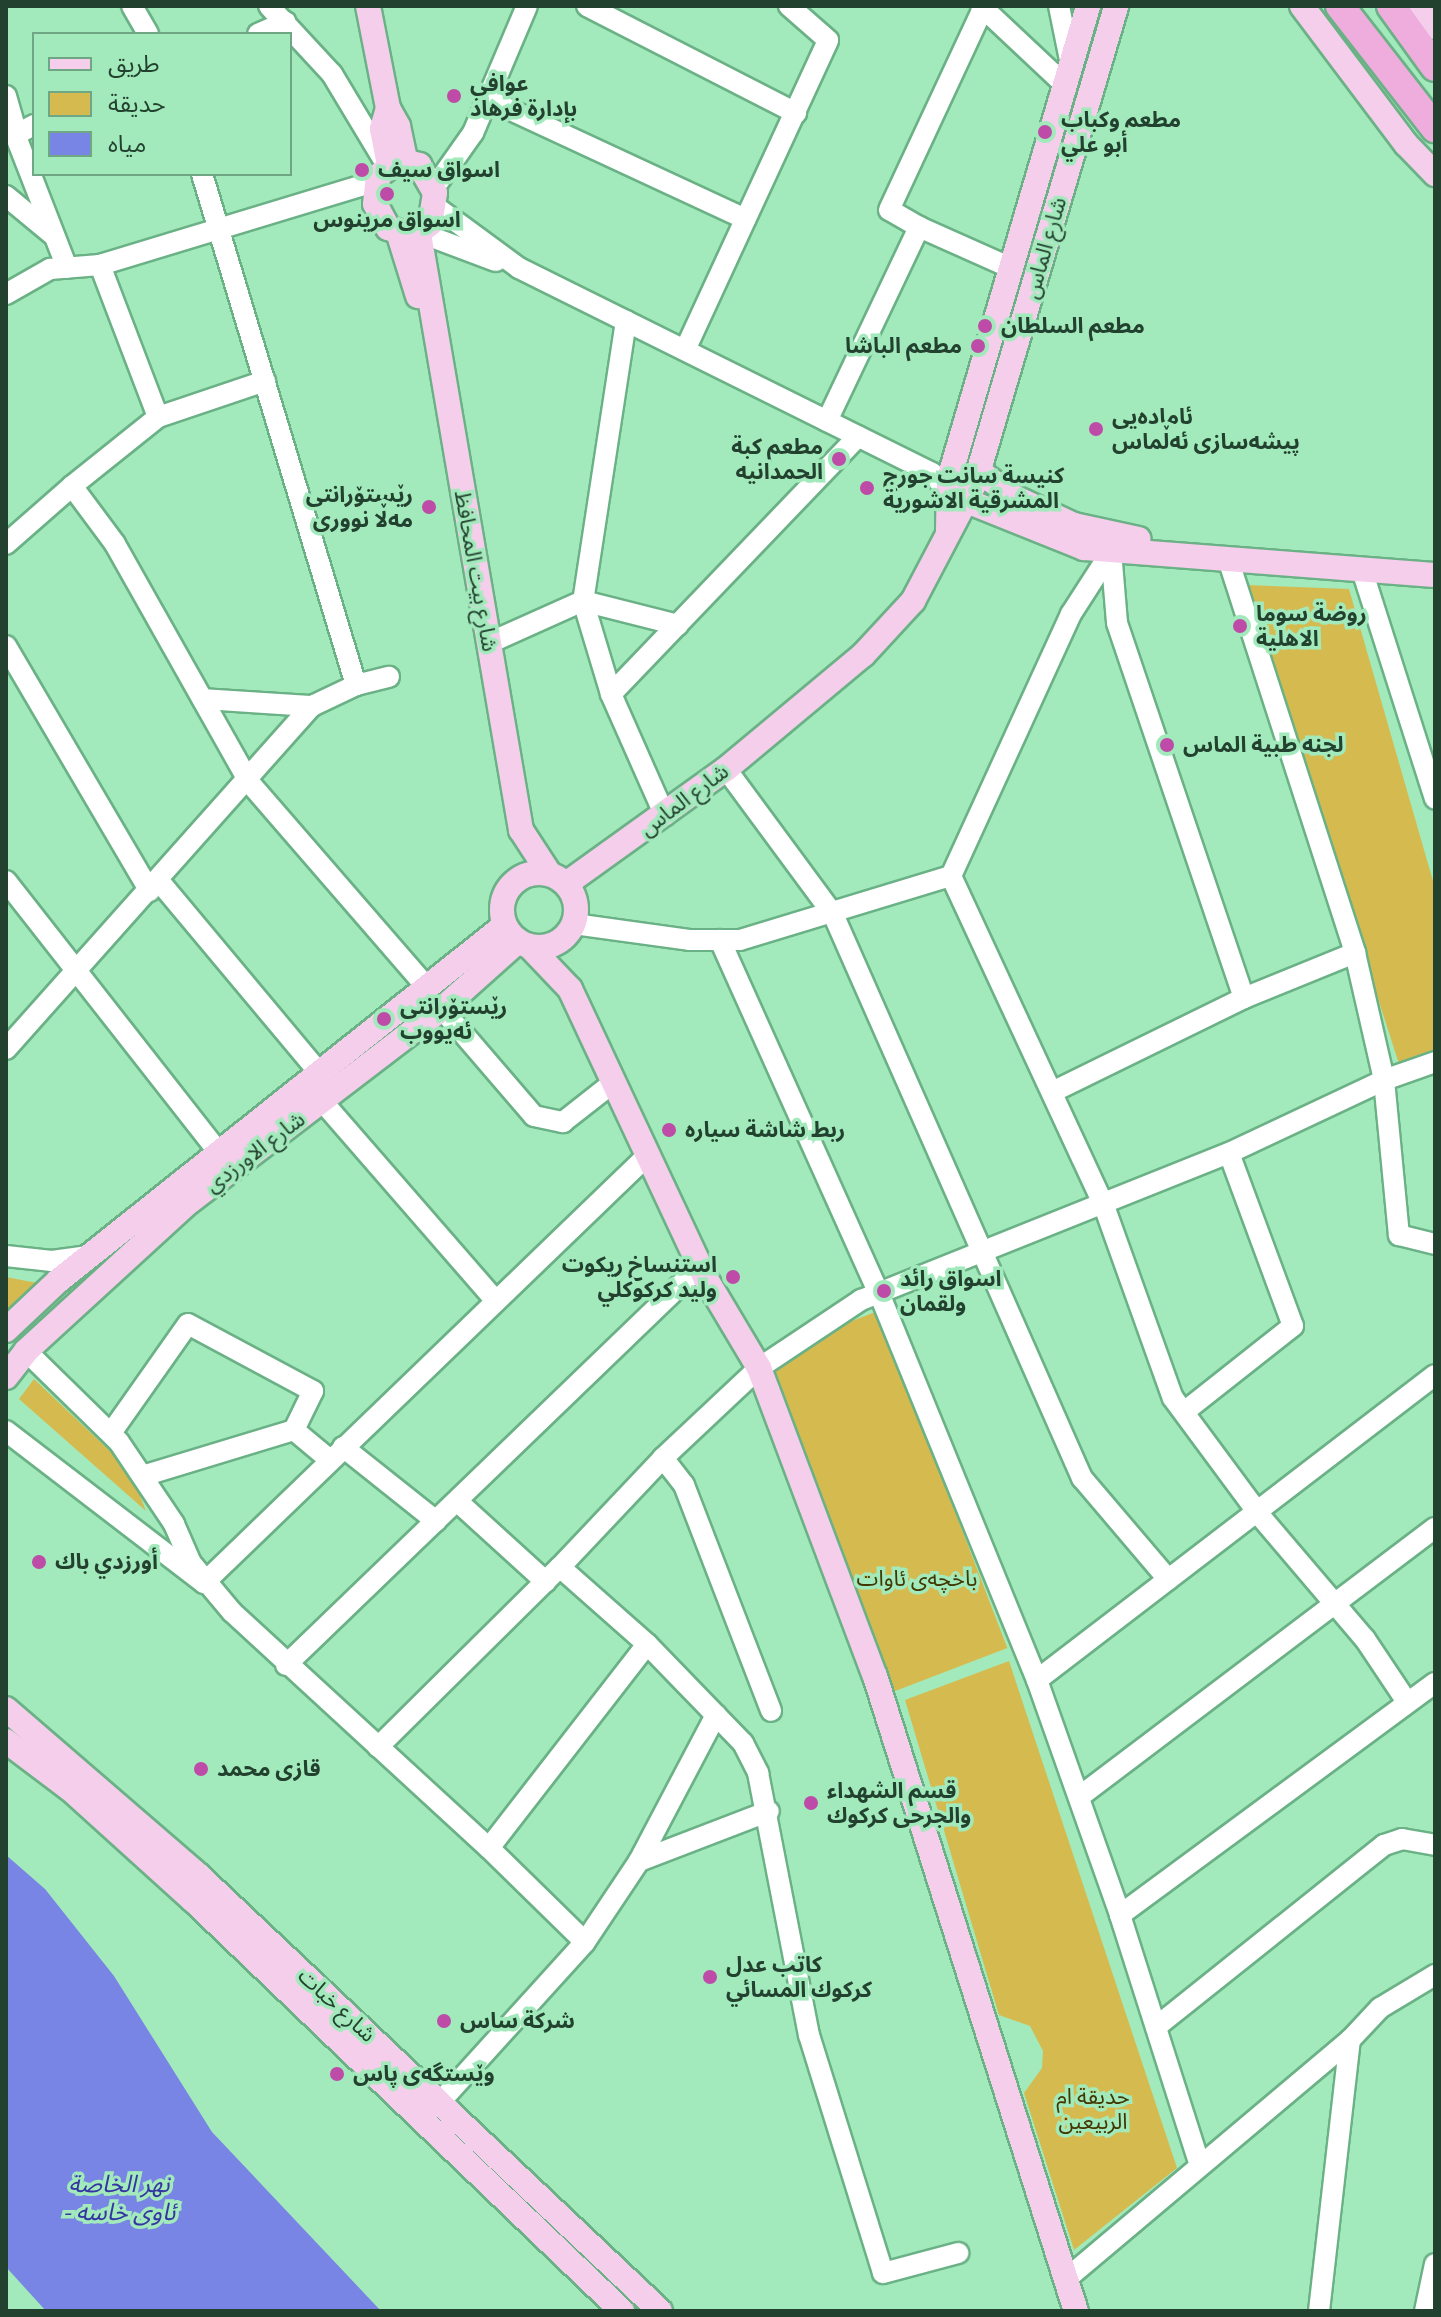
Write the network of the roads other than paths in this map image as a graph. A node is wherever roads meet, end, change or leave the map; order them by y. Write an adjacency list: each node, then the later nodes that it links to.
1 (132, 6): 17 (street)
2 (269, 6): 15 (street)
3 (368, 6): 27 (main road, شارع بيت المحافظ)
4 (527, 6): 22 (street)
5 (587, 6): 23 (street)
6 (789, 6): 23 (street)
7 (1059, 6): 20 (street)
8 (1088, 6): 20 (main road, شارع الماس)
9 (1116, 6): 49 (main road, شارع الماس)
10 (1302, 6): 28 (main road)
11 (1340, 6): 24 (highway)
12 (1391, 6): 19 (highway)
13 (1418, 6): 16 (main road)
14 (982, 7): 20 (street); 35 (street)
15 (285, 22): 18 (street); 27 (street)
16 (1435, 27)
17 (147, 32)
18 (262, 32)
19 (1435, 67)
20 (1068, 75): 41 (main road, شارع الماس)
21 (6, 96): 25 (street)
22 (487, 99): 32 (street); 33 (street)
23 (796, 113): 33 (street)
24 (1435, 128)
25 (25, 130): 26 (street)
26 (32, 154)
27 (389, 167): 32 (main road); 34 (street); 36 (main road, شارع بيت المحافظ)
28 (1435, 174)
29 (38, 176): 37 (street)
30 (203, 176): 34 (street)
31 (6, 196): 37 (street)
32 (435, 197): 36 (main road); 40 (street)
33 (746, 219): 44 (street)
34 (218, 226): 38 (street); 45 (street)
35 (919, 227): 41 (street); 47 (street)
36 (413, 234): 40 (street); 62 (main road, شارع بيت المحافظ)
37 (56, 238): 39 (street)
38 (100, 265): 39 (street); 46 (street)
39 (67, 268): 42 (street)
40 (519, 268): 43 (street)
41 (1011, 268): 51 (main road, شارع الماس)
42 (6, 294)
43 (626, 321): 44 (street); 60 (street)
44 (685, 350): 47 (street)
45 (265, 381): 46 (street); 65 (street)
46 (158, 417): 50 (street)
47 (827, 421): 48 (street)
48 (858, 436): 51 (street); 61 (street)
49 (979, 471): 52 (main road, شارع الماس); 54 (main road)
50 (72, 486): 55 (street); 67 (street)
51 (947, 491): 52 (main road); 53 (main road, شارع الماس)
52 (968, 503): 53 (main road, شارع الماس); 54 (main road)
53 (948, 530): 69 (main road, شارع الماس)
54 (1111, 543): 56 (main road); 57 (main road); 74 (street); 87 (street)
55 (6, 544)
56 (1229, 562): 58 (main road); 83 (street)
57 (1435, 562)
58 (1362, 570): 59 (main road); 71 (street)
59 (1435, 575)
60 (583, 601): 61 (street); 62 (street); 66 (street)
61 (678, 625): 66 (street)
62 (489, 643): 73 (main road, شارع بيت المحافظ)
63 (6, 646): 77 (street)
64 (389, 677): 65 (street)
65 (356, 685): 68 (street)
66 (611, 694): 72 (street)
67 (203, 699): 68 (street); 70 (street)
68 (312, 706): 70 (street)
69 (726, 769): 72 (main road, شارع الماس); 79 (street)
70 (249, 782): 77 (street); 85 (street)
71 (1435, 799)
72 (665, 816): 75 (main road, شارع الماس)
73 (521, 830): 75 (main road, شارع بيت المحافظ); 78 (main road, شارع بيت المحافظ)
74 (951, 876): 79 (street); 94 (street)
75 (558, 879): 78 (main road); 80 (main road)
76 (6, 881): 84 (street)
77 (154, 886): 84 (street); 91 (street)
78 (511, 886): 81 (main road)
79 (833, 914): 82 (street); 101 (street)
80 (570, 930): 81 (main road); 82 (street); 86 (main road)
81 (517, 938): 85 (main road, شارع الاورزدي); 86 (main road); 88 (main road, شارع الاورزدي)
82 (720, 940): 105 (street)
83 (1355, 953): 87 (street); 92 (street)
84 (79, 968): 89 (street); 97 (street)
85 (428, 989): 91 (main road, شارع الاورزدي)
86 (570, 989): 93 (main road)
87 (1244, 998): 94 (street)
88 (442, 1009): 93 (street); 95 (main road, شارع الاورزدي)
89 (6, 1049)
90 (1435, 1062): 92 (street)
91 (321, 1075): 97 (main road, شارع الاورزدي)
92 (1384, 1080): 96 (street); 100 (street)
93 (614, 1082): 98 (main road)
94 (1052, 1092): 99 (street)
95 (322, 1101): 106 (street); 108 (main road, شارع الاورزدي)
96 (1229, 1153): 99 (street); 112 (street)
97 (220, 1154): 102 (main road, شارع الاورزدي)
98 (648, 1155): 104 (main road); 106 (street)
99 (1103, 1203): 101 (street); 112 (street)
100 (1435, 1244)
101 (985, 1250): 105 (street); 124 (street)
102 (97, 1254): 103 (street); 107 (main road, شارع الاورزدي)
103 (6, 1256)
104 (700, 1266): 109 (main road); 119 (street)
105 (879, 1293): 109 (street); 129 (street)
106 (496, 1301): 116 (street)
107 (6, 1330)
108 (26, 1351): 111 (main road, شارع الاورزدي); 115 (street)
109 (759, 1368): 117 (street); 151 (main road)
110 (1435, 1375): 120 (street)
111 (6, 1377)
112 (1184, 1412): 120 (street)
113 (294, 1430): 115 (street); 116 (street); 118 (street)
114 (6, 1431): 125 (street)
115 (111, 1433): 118 (street)
116 (336, 1453): 121 (street); 125 (street)
117 (663, 1458): 123 (street); 133 (street)
118 (143, 1476): 125 (street)
119 (457, 1501): 121 (street); 123 (street)
120 (1255, 1508): 124 (street); 126 (street)
121 (436, 1521): 128 (street)
122 (1435, 1528): 126 (street)
123 (553, 1574): 127 (street); 136 (street)
124 (1168, 1579): 129 (street)
125 (204, 1583): 128 (street)
126 (1334, 1603): 131 (street); 137 (street)
127 (647, 1644): 134 (street); 140 (street)
128 (286, 1665): 136 (street)
129 (1037, 1680): 137 (street)
130 (1435, 1683): 131 (street)
131 (1407, 1702): 142 (street)
132 (6, 1709): 147 (main road, شارع خبات)
133 (771, 1711)
134 (716, 1715): 138 (street); 141 (street)
135 (6, 1741): 152 (main road, شارع خبات)
136 (378, 1747): 140 (street)
137 (1079, 1797): 142 (street)
138 (769, 1811): 141 (street); 149 (street)
139 (1435, 1845): 145 (street)
140 (489, 1848): 143 (street)
141 (639, 1861): 143 (street)
142 (1120, 1915): 145 (street)
143 (585, 1942): 147 (street)
144 (1435, 1975): 146 (street)
145 (1156, 2027): 148 (street)
146 (1350, 2040): 148 (street); 155 (street)
147 (440, 2102): 153 (main road, شارع خبات)
148 (1199, 2163): 151 (street)
149 (958, 2253)
150 (1435, 2264): 156 (street)
151 (1065, 2280): 154 (main road)
152 (622, 2311)
153 (660, 2311)
154 (1076, 2311)
155 (1319, 2311)
156 (1425, 2311)

